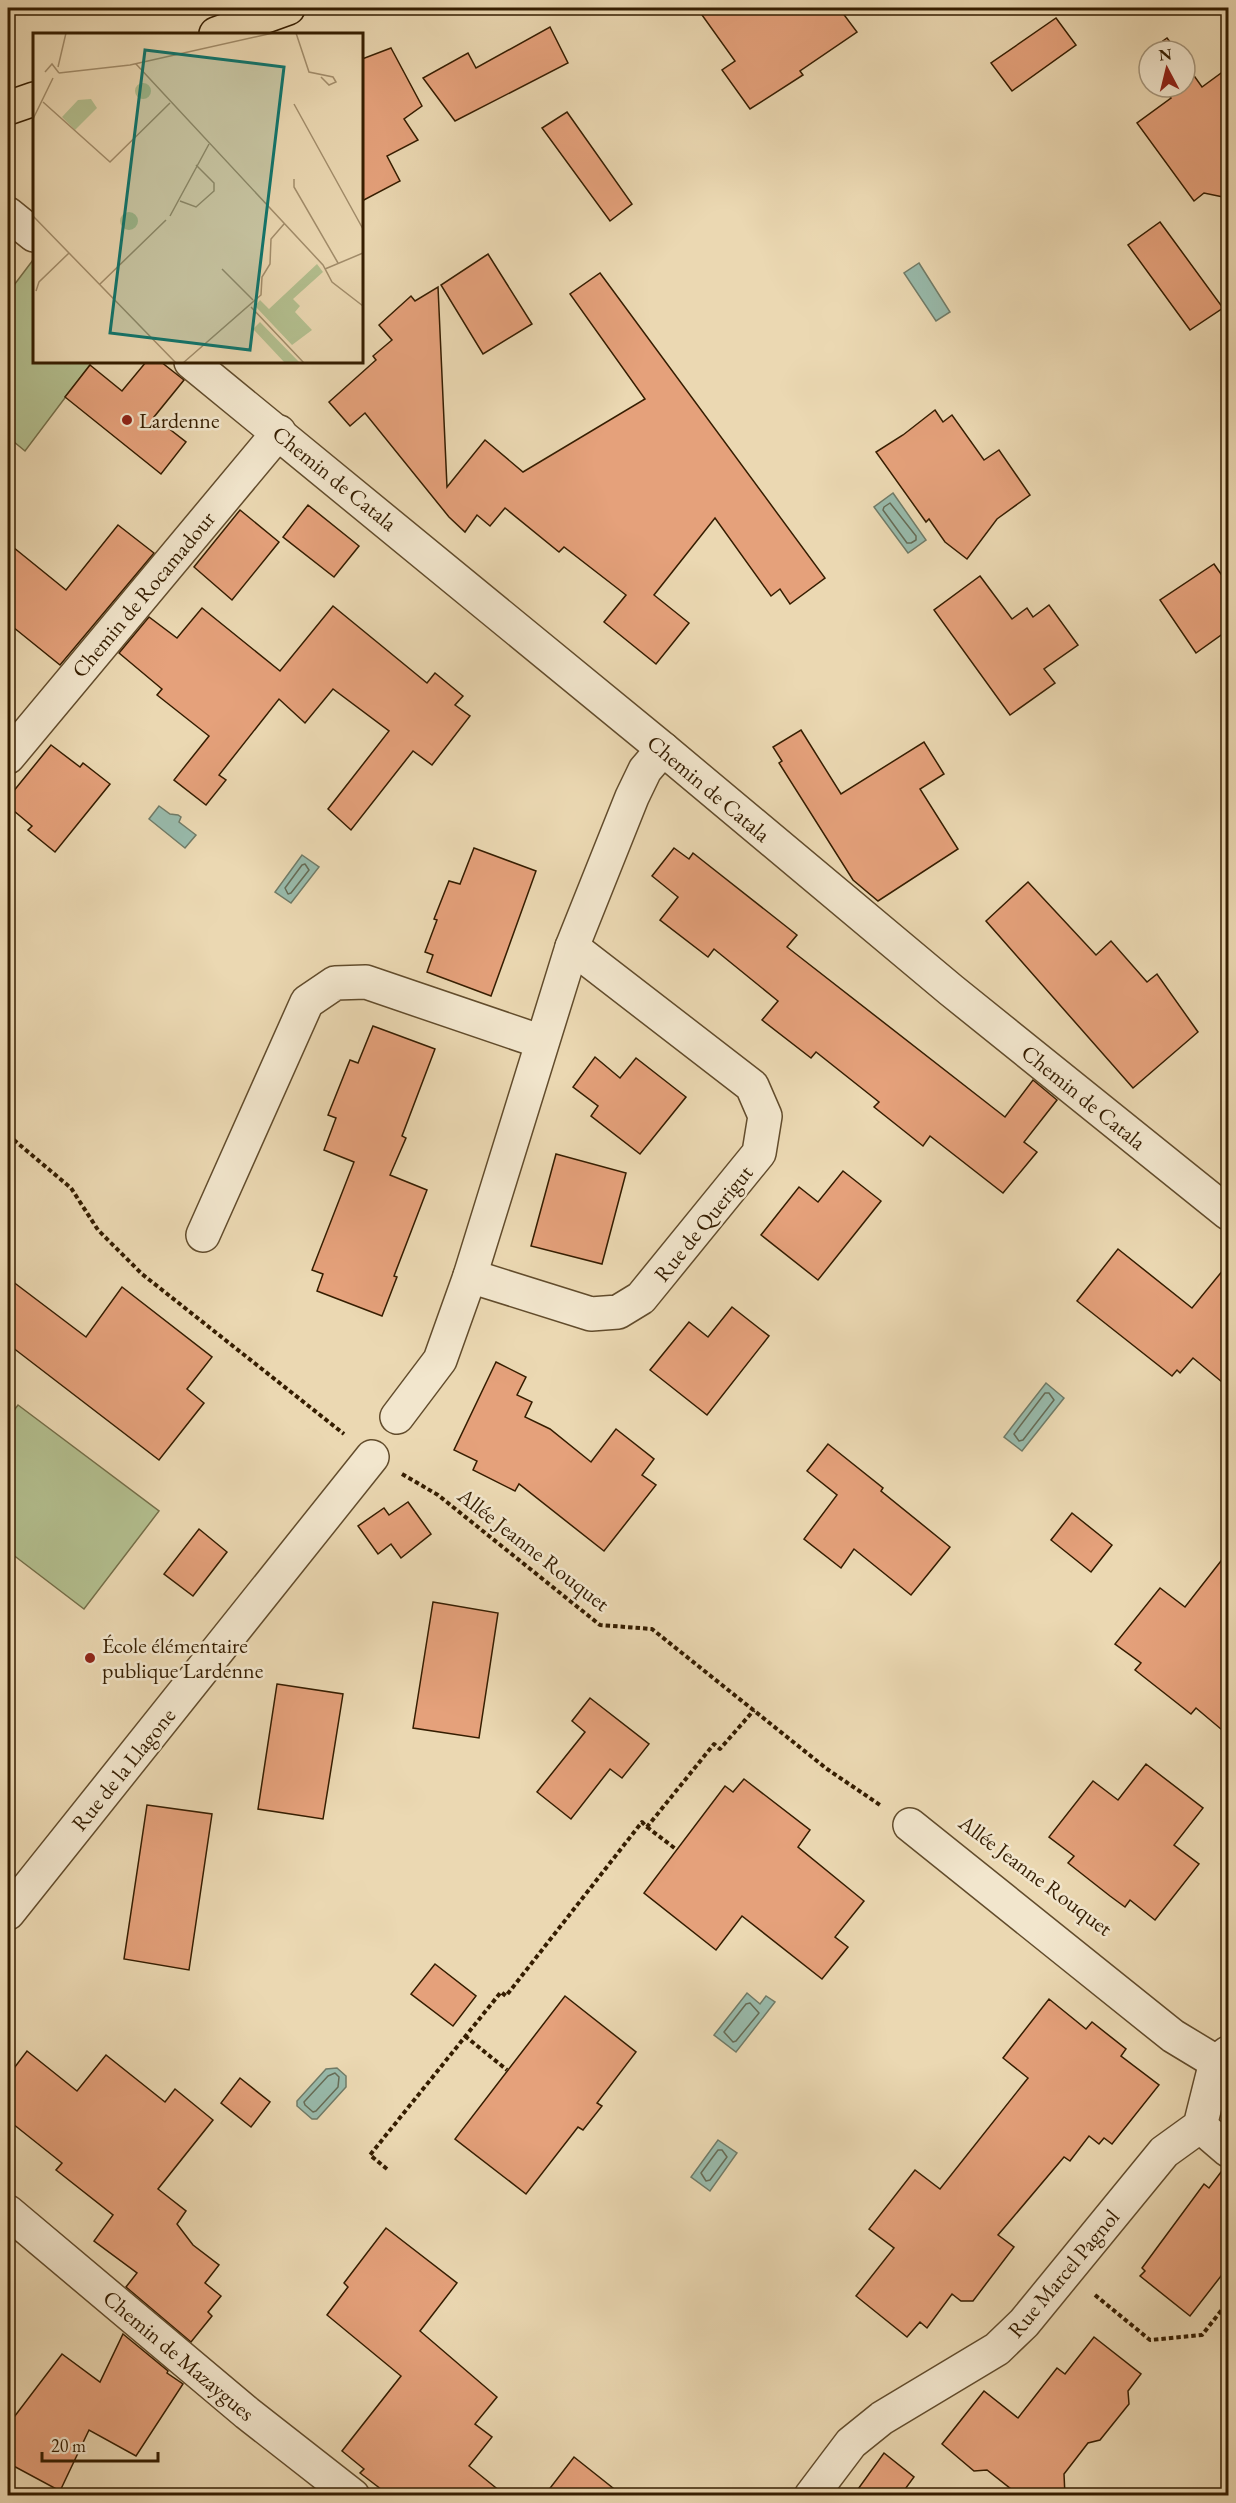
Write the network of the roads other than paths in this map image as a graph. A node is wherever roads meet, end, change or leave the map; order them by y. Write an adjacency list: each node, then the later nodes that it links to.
1 (288, 8): 2 (main road)
2 (219, 33)
3 (33, 99): 4 (main road)
4 (8, 108)
5 (8, 214): 6 (street)
6 (33, 234)
7 (192, 363): 8 (street, Chemin de Catala)
8 (279, 432): 9 (street, Chemin de Catala); 10 (street, Chemin de Rocamadour)
9 (663, 749): 11 (street); 13 (street, Chemin de Catala)
10 (8, 757)
11 (572, 947): 12 (street); 15 (street, Rue de Querigut)
12 (542, 1042): 14 (street); 15 (street)
13 (1228, 1213)
14 (203, 1235)
15 (470, 1276): 16 (street)
16 (397, 1417)
17 (372, 1456): 19 (street, Rue de la Llagone)
18 (910, 1825): 20 (street)
19 (8, 1913)
20 (1222, 2058): 21 (street)
21 (1200, 2126): 22 (street); 25 (street, Rue Marcel Pagnol)
22 (1228, 2150)
23 (8, 2212): 24 (street, Chemin de Mazaygues)
24 (353, 2496)
25 (811, 2496)

